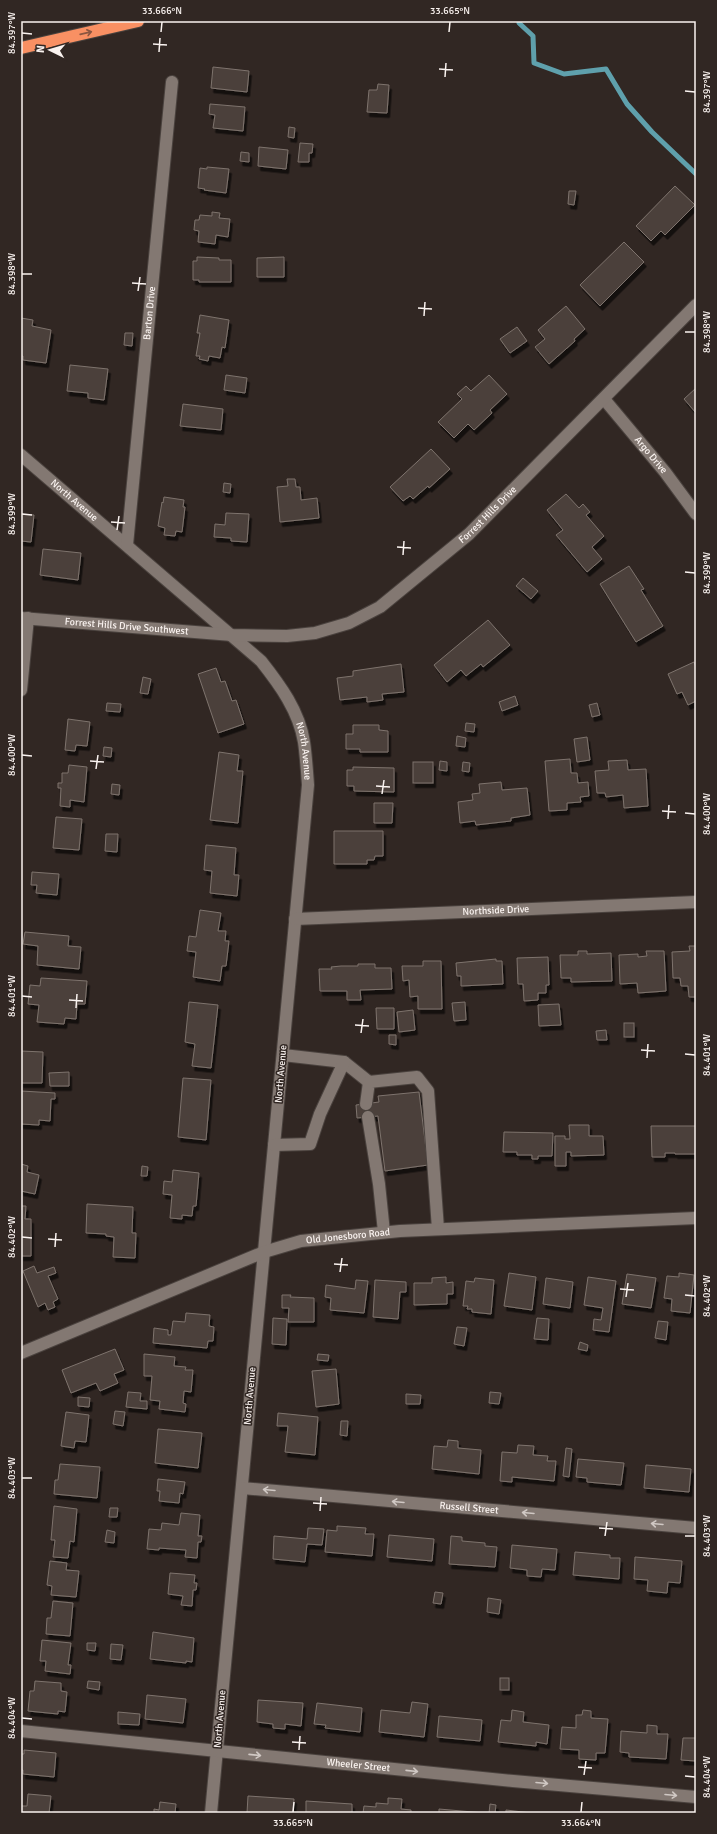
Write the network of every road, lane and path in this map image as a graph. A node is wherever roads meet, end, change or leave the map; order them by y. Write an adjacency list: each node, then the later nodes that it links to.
1 (138, 21): 2 (highway, one-way to 1)
2 (21, 48)
3 (172, 82): 8 (street, Barton Drive)
4 (696, 305): 5 (street, Forrest Hills Drive)
5 (604, 399): 7 (street, Argo Drive); 10 (street, Forrest Hills Drive)
6 (21, 455): 8 (street, North Avenue)
7 (696, 514)
8 (127, 545): 10 (street, North Avenue)
9 (25, 618): 10 (street, Forrest Hills Drive Southwest); 11 (street)
10 (232, 635): 13 (street, North Avenue)
11 (21, 690)
12 (696, 902): 13 (street, Northside Drive)
13 (295, 919): 14 (street, North Avenue)
14 (283, 1055): 15 (street); 19 (street, North Avenue)
15 (344, 1062): 16 (street); 19 (street)
16 (369, 1082): 17 (street); 21 (street)
17 (366, 1104)
18 (368, 1117): 22 (street)
19 (274, 1145): 23 (street, North Avenue)
20 (696, 1218): 21 (street, Old Jonesboro Road)
21 (438, 1229): 22 (street, Old Jonesboro Road)
22 (384, 1232): 23 (street, Old Jonesboro Road)
23 (264, 1252): 24 (street, Old Jonesboro Road); 25 (street, North Avenue)
24 (21, 1353)
25 (242, 1488): 26 (street, Russell Street, one-way to 25); 28 (street, North Avenue)
26 (696, 1528)
27 (21, 1731): 28 (street, Wheeler Street)
28 (216, 1751): 29 (street, Wheeler Street, one-way to 29); 30 (street, North Avenue)
29 (696, 1797)
30 (211, 1813)

